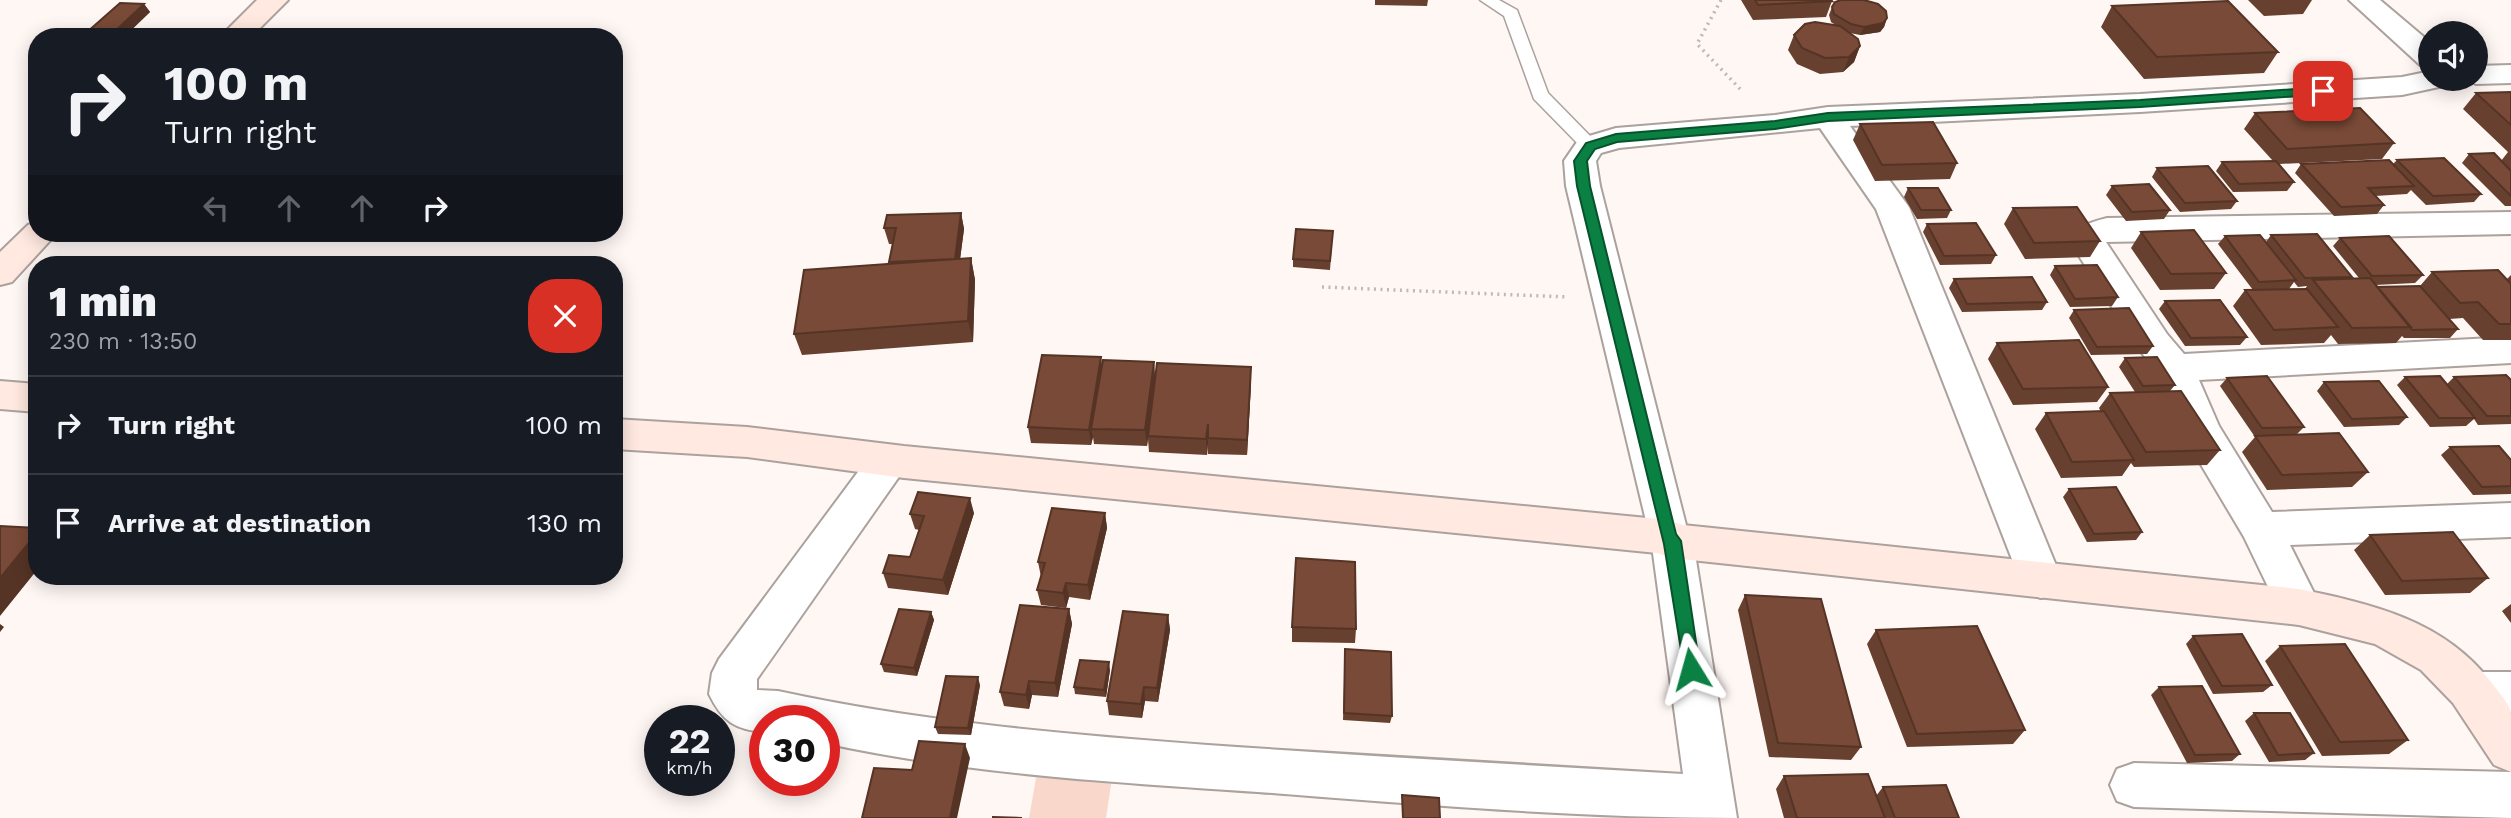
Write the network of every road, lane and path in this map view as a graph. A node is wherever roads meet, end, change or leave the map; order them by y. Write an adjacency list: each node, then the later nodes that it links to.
1 (274, 0): 5 (main road)
2 (1489, 0): 12 (lane)
3 (1721, 0): 11 (path)
4 (2363, 0): 6 (street)
5 (244, 28)
6 (2418, 48)
7 (2511, 74): 8 (street)
8 (2488, 75)
9 (2418, 83): 10 (street)
10 (1828, 117): 11 (street); 27 (street)
11 (1775, 125): 12 (street)
12 (1590, 146): 17 (street)
13 (2511, 223): 19 (street)
14 (31, 242): 15 (main road)
15 (0, 273)
16 (1322, 287): 17 (path)
17 (1611, 299): 26 (street)
18 (2511, 350): 19 (street)
19 (2175, 368): 25 (street)
20 (0, 395): 21 (main road)
21 (28, 397)
22 (623, 435): 23 (main road)
23 (889, 460): 26 (main road); 30 (street)
24 (2511, 520): 25 (street)
25 (2261, 530): 28 (street)
26 (1670, 539): 27 (main road); 35 (street)
27 (2041, 580): 28 (main road)
28 (2299, 607): 29 (main road)
29 (2491, 692): 32 (main road)
30 (749, 710)
31 (840, 726): 35 (street)
32 (2511, 750)
33 (2134, 785): 34 (street)
34 (2511, 795)
35 (1712, 808)

